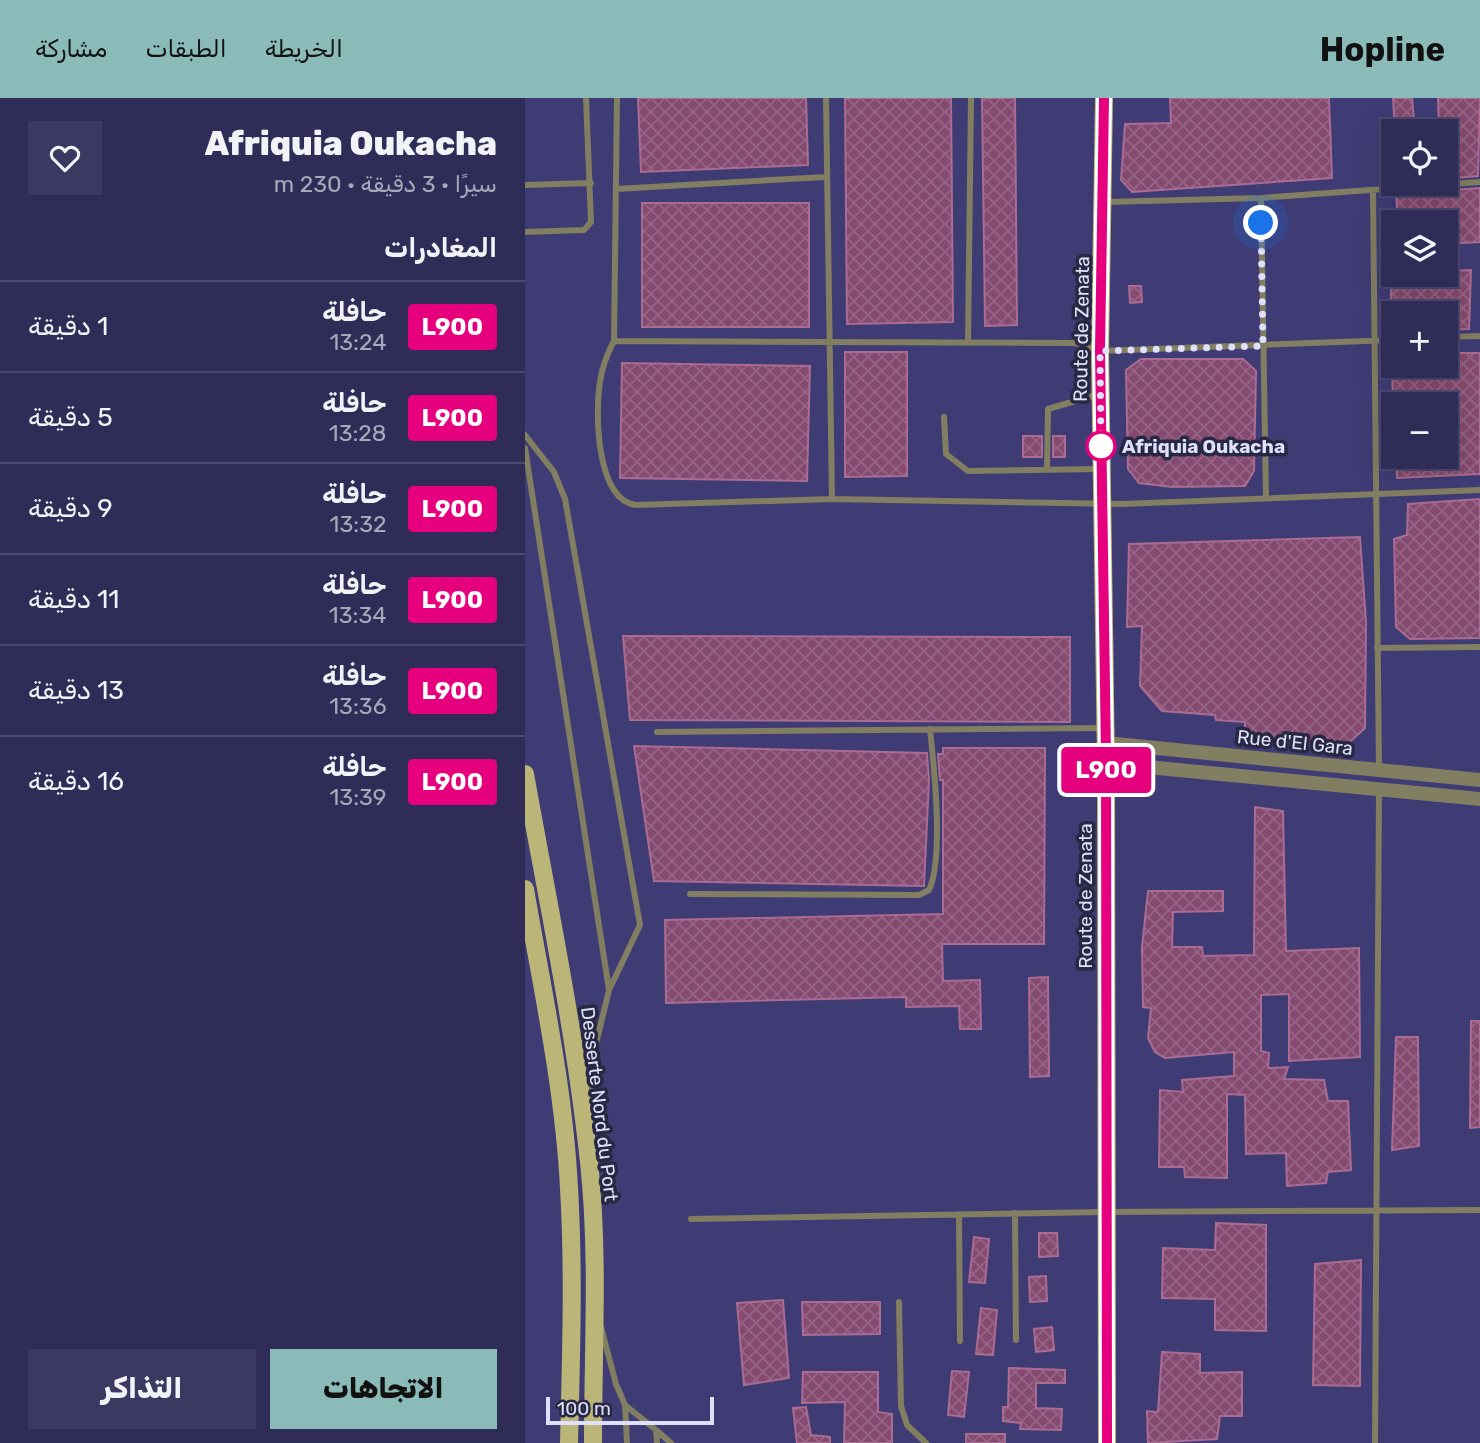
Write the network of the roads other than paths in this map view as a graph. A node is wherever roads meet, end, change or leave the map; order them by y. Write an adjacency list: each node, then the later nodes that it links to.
1 (586, 98): 8 (lane)
2 (617, 98): 10 (lane)
3 (826, 98): 6 (lane)
4 (971, 98): 21 (lane)
5 (1104, 98): 13 (main road, Route de Zenata)
6 (825, 177): 10 (lane); 20 (lane)
7 (1480, 182): 11 (lane)
8 (591, 183): 9 (lane); 14 (lane)
9 (525, 185)
10 (616, 189): 17 (lane)
11 (1373, 190): 12 (lane); 18 (lane)
12 (1261, 198): 13 (lane); 22 (lane)
13 (1105, 202): 23 (main road, Route de Zenata)
14 (525, 232)
15 (1480, 336): 16 (lane)
16 (1458, 337)
17 (614, 341): 20 (lane); 33 (lane)
18 (1375, 341): 19 (lane); 22 (lane); 31 (lane)
19 (1381, 341)
20 (830, 343): 21 (lane); 33 (lane)
21 (968, 344): 23 (lane)
22 (1263, 346): 23 (lane); 32 (lane)
23 (1100, 351): 24 (main road, Route de Zenata)
24 (1101, 393): 28 (main road, Route de Zenata); 29 (lane)
25 (944, 417): 29 (lane)
26 (525, 435): 48 (lane)
27 (525, 448): 48 (lane)
28 (1101, 469): 29 (lane); 34 (main road, Route de Zenata)
29 (1048, 470)
30 (1480, 490): 31 (lane)
31 (1376, 495): 32 (lane); 36 (lane)
32 (1266, 498): 34 (lane)
33 (832, 499): 34 (lane)
34 (1101, 503): 39 (main road, Route de Zenata)
35 (1480, 647): 36 (lane)
36 (1377, 648): 41 (lane)
37 (930, 729): 38 (lane); 39 (lane); 47 (lane)
38 (657, 732)
39 (1106, 735): 40 (main road, Route de Zenata); 41 (street, Rue d'El Gara)
40 (1106, 763): 44 (street, Rue d'El Gara); 52 (main road, Route de Zenata)
41 (1379, 770): 43 (street, Rue d'El Gara)
42 (525, 774): 49 (main road, Desserte Nord du Port)
43 (1480, 779)
44 (1379, 790): 45 (street, Rue d'El Gara); 51 (lane)
45 (1480, 799)
46 (525, 889): 62 (main road, Desserte Nord du Port)
47 (690, 894)
48 (610, 990): 49 (lane)
49 (586, 1133): 56 (main road, Desserte Nord du Port)
50 (1480, 1210): 51 (lane)
51 (1375, 1211): 52 (lane); 69 (lane)
52 (1105, 1212): 53 (lane); 68 (main road, Route de Zenata)
53 (1015, 1213): 54 (lane); 58 (lane)
54 (959, 1214): 55 (lane); 59 (lane)
55 (691, 1219)
56 (593, 1296): 60 (lane); 63 (main road, Desserte Nord du Port)
57 (899, 1302): 67 (lane)
58 (1016, 1340)
59 (960, 1341)
60 (625, 1405): 61 (lane); 64 (lane)
61 (656, 1430): 65 (lane); 66 (lane)
62 (569, 1443)
63 (593, 1443)
64 (627, 1443)
65 (657, 1443)
66 (671, 1443)
67 (926, 1443)
68 (1107, 1443)
69 (1375, 1443)

